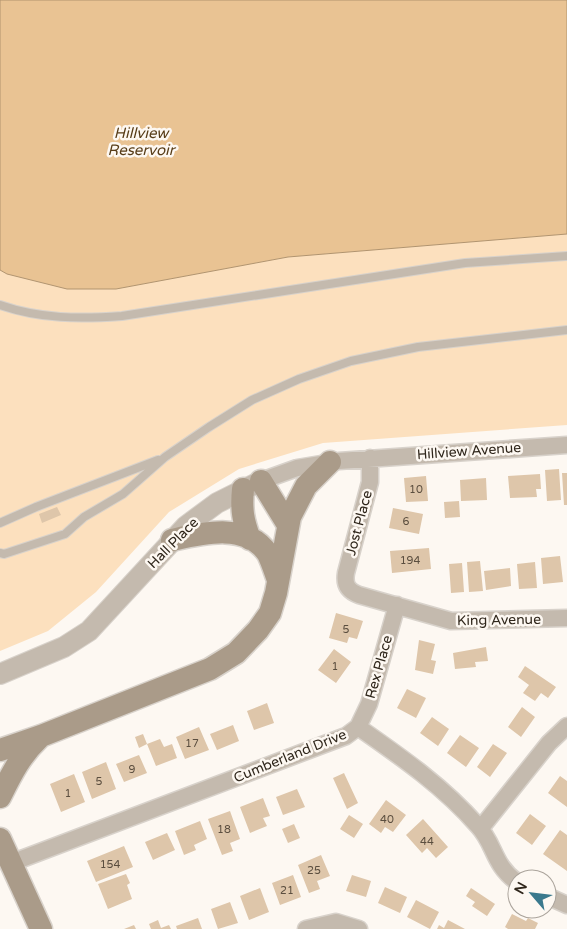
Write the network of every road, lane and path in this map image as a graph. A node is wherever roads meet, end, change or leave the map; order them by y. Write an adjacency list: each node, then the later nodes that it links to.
1 (567, 256): 2 (lane)
2 (0, 305)
3 (567, 330): 5 (lane)
4 (567, 445): 6 (street, Hillview Avenue)
5 (165, 457): 9 (lane); 13 (lane)
6 (370, 458): 7 (street, Hall Place); 15 (street, Jost Place)
7 (330, 462): 8 (street, Hall Place); 10 (main road)
8 (252, 485): 10 (main road); 11 (main road); 12 (street, Hall Place)
9 (0, 523)
10 (288, 525): 14 (main road)
11 (250, 539): 12 (main road); 14 (main road)
12 (172, 540): 18 (street, Hall Place)
13 (0, 553)
14 (278, 580): 21 (main road)
15 (347, 587): 16 (street, King Avenue)
16 (397, 605): 17 (street, King Avenue); 20 (street, Rex Place)
17 (567, 618)
18 (0, 674)
19 (567, 726): 24 (street)
20 (358, 727): 24 (street, Cumberland Drive); 26 (street, Cumberland Drive)
21 (41, 736): 22 (main road); 23 (main road)
22 (0, 750)
23 (0, 797)
24 (481, 828): 27 (street, Cumberland Drive)
25 (0, 839): 26 (main road)
26 (11, 863): 28 (main road)
27 (507, 872)
28 (41, 929)
29 (306, 929): 30 (street)
30 (359, 929)

